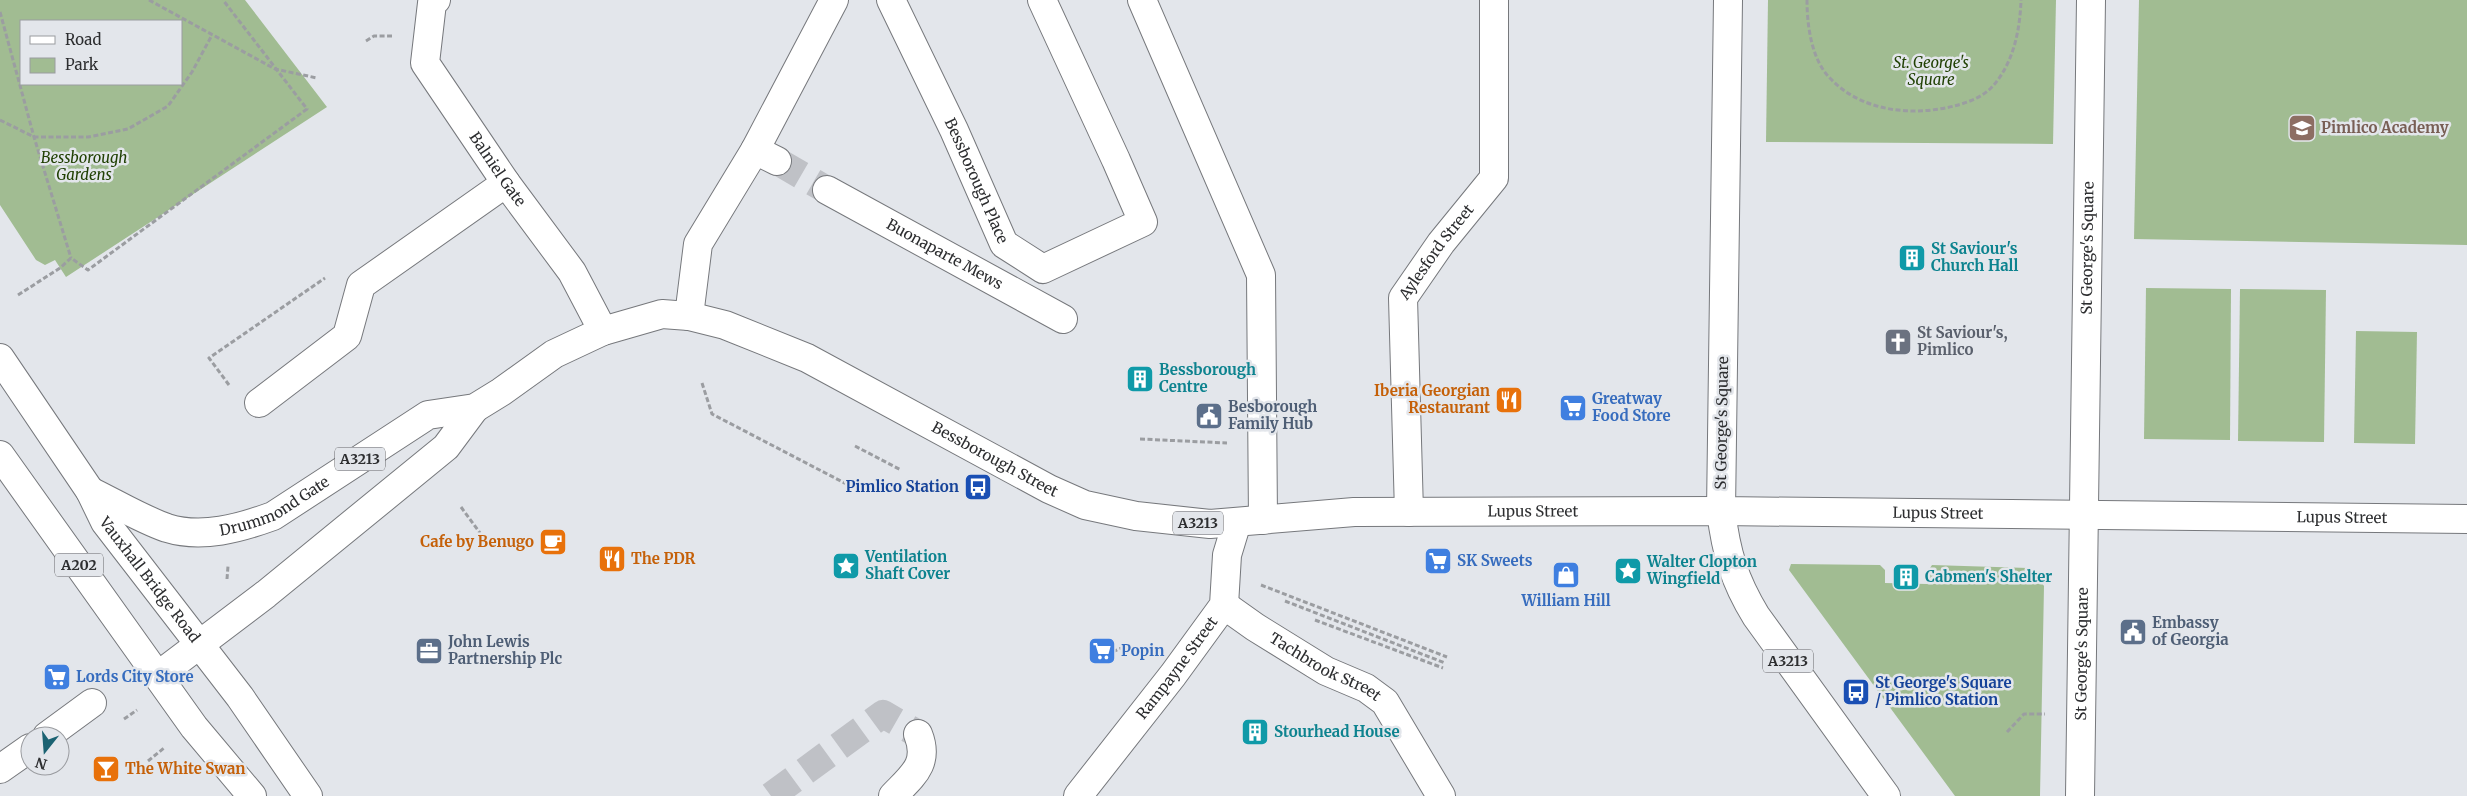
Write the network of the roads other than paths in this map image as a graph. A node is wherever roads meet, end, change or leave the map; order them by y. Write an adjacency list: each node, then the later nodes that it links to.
1 (834, 0): 11 (main road)
2 (891, 0): 3 (main road, Bessborough Place)
3 (1042, 0)
4 (1142, 0): 23 (main road, Rampayne Street)
5 (1494, 0): 20 (main road, Aylesford Street)
6 (1728, 0): 19 (main road, St George's Square)
7 (2091, 0): 21 (main road, St George's Square)
8 (432, 1): 9 (main road, Balniel Gate)
9 (506, 183): 13 (main road, Balniel Gate); 15 (main road)
10 (827, 190): 12 (main road, Buonaparte Mews)
11 (689, 316): 13 (main road, Bessborough Street / A3213); 23 (main road, Bessborough Street / A3213)
12 (1063, 319)
13 (603, 331): 16 (main road, Drummond Gate / A3213)
14 (0, 358): 18 (main road, Vauxhall Bridge Road / A202)
15 (259, 403)
16 (475, 408): 18 (main road, Drummond Gate / A3213); 25 (main road, Drummond Gate / A3213)
17 (0, 455): 26 (main road, A202)
18 (90, 491): 25 (main road, Vauxhall Bridge Road / A202)
19 (1721, 511): 20 (main road, Lupus Street / A3213); 21 (main road, Lupus Street); 37 (main road, St George's Square / A3213)
20 (1409, 512): 23 (main road, Bessborough Street / A3213)
21 (2085, 516): 22 (main road, Lupus Street); 38 (main road, St George's Square)
22 (2467, 519)
23 (1250, 521): 24 (main road, Rampayne Street)
24 (1224, 605): 35 (main road, Rampayne Street); 36 (main road, Tachbrook Street)
25 (199, 644): 26 (main road, Drummond Gate / A3213); 33 (main road, Vauxhall Bridge Road / A202)
26 (159, 675): 32 (main road, A202)
27 (92, 703): 28 (main road)
28 (61, 726)
29 (918, 734): 34 (main road)
30 (20, 755): 31 (main road)
31 (0, 769)
32 (252, 796)
33 (308, 796)
34 (893, 796)
35 (1078, 796)
36 (1442, 796)
37 (1886, 796)
38 (2080, 796)

